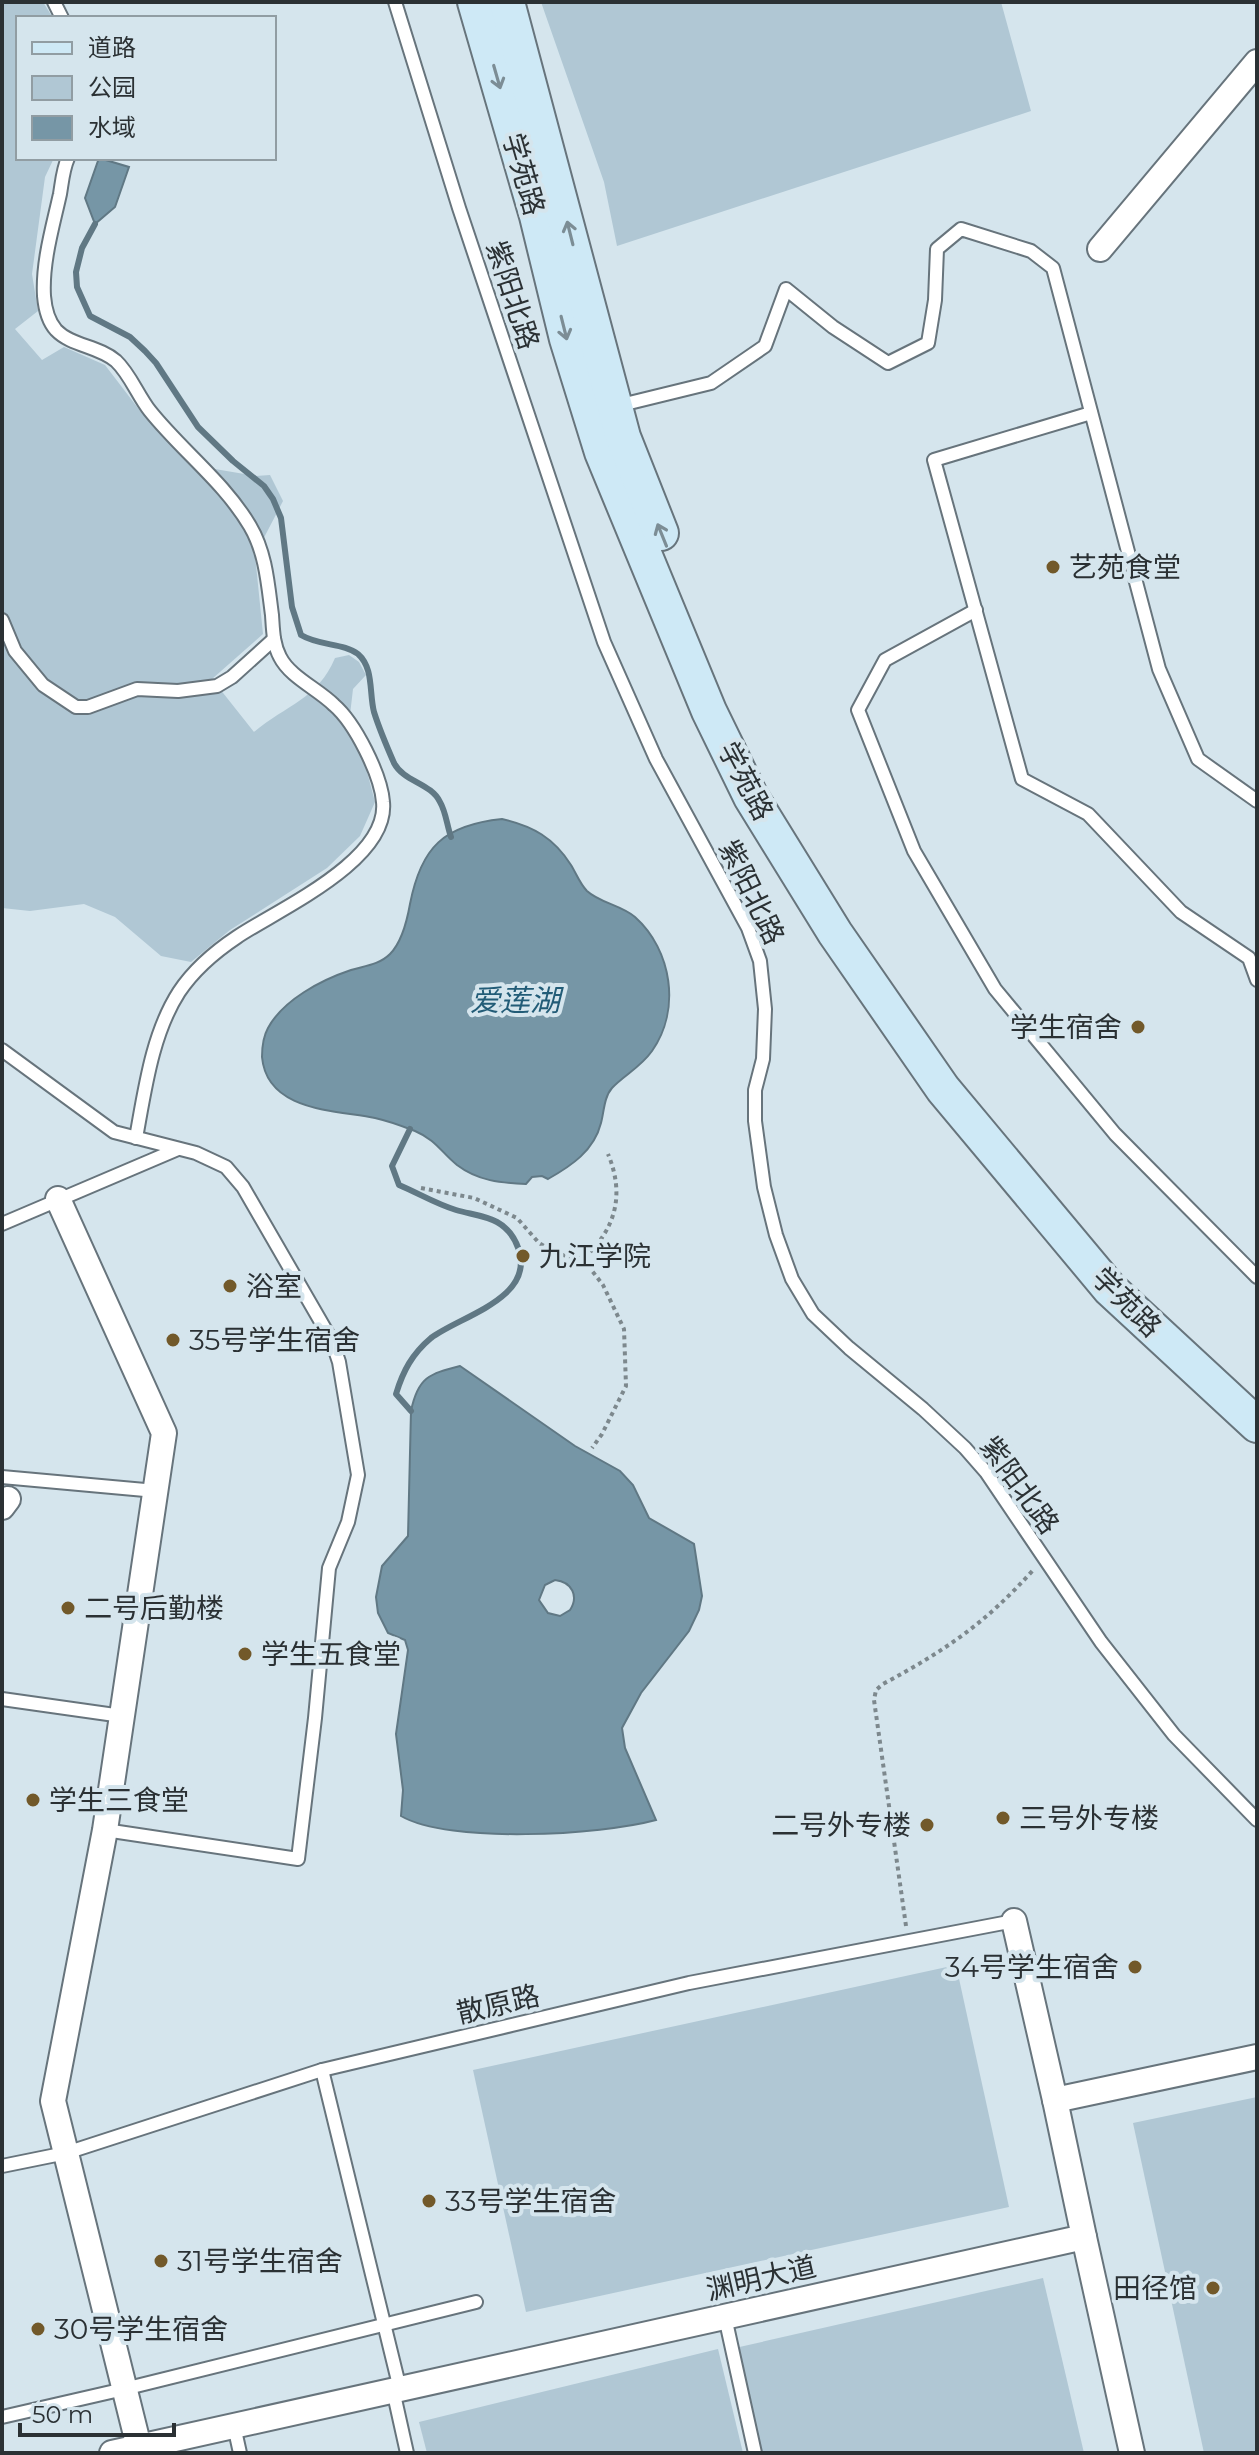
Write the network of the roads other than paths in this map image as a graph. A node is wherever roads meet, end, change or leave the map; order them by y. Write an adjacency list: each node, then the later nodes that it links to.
1 (395, 2): 26 (lane, 紫阳北路)
2 (475, 2): 21 (street, 学苑路, one-way to 21)
3 (507, 2): 7 (street, 学苑路, one-way to 3)
4 (1257, 62): 6 (street)
5 (68, 160): 11 (lane)
6 (1100, 249)
7 (614, 406): 8 (lane); 20 (street, 学苑路, one-way to 7)
8 (1091, 413): 9 (lane); 12 (lane)
9 (976, 610): 13 (lane); 19 (lane)
10 (2, 620): 11 (lane)
11 (274, 639): 15 (lane)
12 (1257, 801)
13 (1257, 980)
14 (2, 1050): 15 (lane)
15 (136, 1138): 16 (lane)
16 (178, 1149): 17 (lane); 27 (lane)
17 (58, 1199): 18 (lane); 22 (street)
18 (2, 1224)
19 (1257, 1277)
20 (1257, 1396)
21 (1257, 1425)
22 (156, 1491): 23 (lane); 25 (street)
23 (4, 1492)
24 (2, 1699): 25 (lane)
25 (122, 1716): 27 (street)
26 (1257, 1820)
27 (105, 1830): 32 (street)
28 (1014, 1921): 30 (lane, 散原路); 31 (street)
29 (1257, 2057): 31 (street)
30 (322, 2070): 32 (lane, 散原路); 37 (lane)
31 (1055, 2100): 34 (street)
32 (66, 2153): 33 (lane, 散原路); 38 (street)
33 (2, 2166)
34 (1084, 2237): 36 (street, 渊明大道); 47 (street)
35 (476, 2302): 37 (lane)
36 (725, 2317): 39 (street, 渊明大道); 46 (lane)
37 (384, 2325): 38 (lane); 39 (lane)
38 (124, 2389): 40 (lane); 42 (street)
39 (396, 2390): 41 (street, 渊明大道); 45 (lane)
40 (2, 2417)
41 (234, 2426): 42 (street, 渊明大道); 44 (lane)
42 (139, 2447): 43 (street, 渊明大道)
43 (112, 2453)
44 (240, 2453)
45 (407, 2453)
46 (755, 2453)
47 (1132, 2453)

